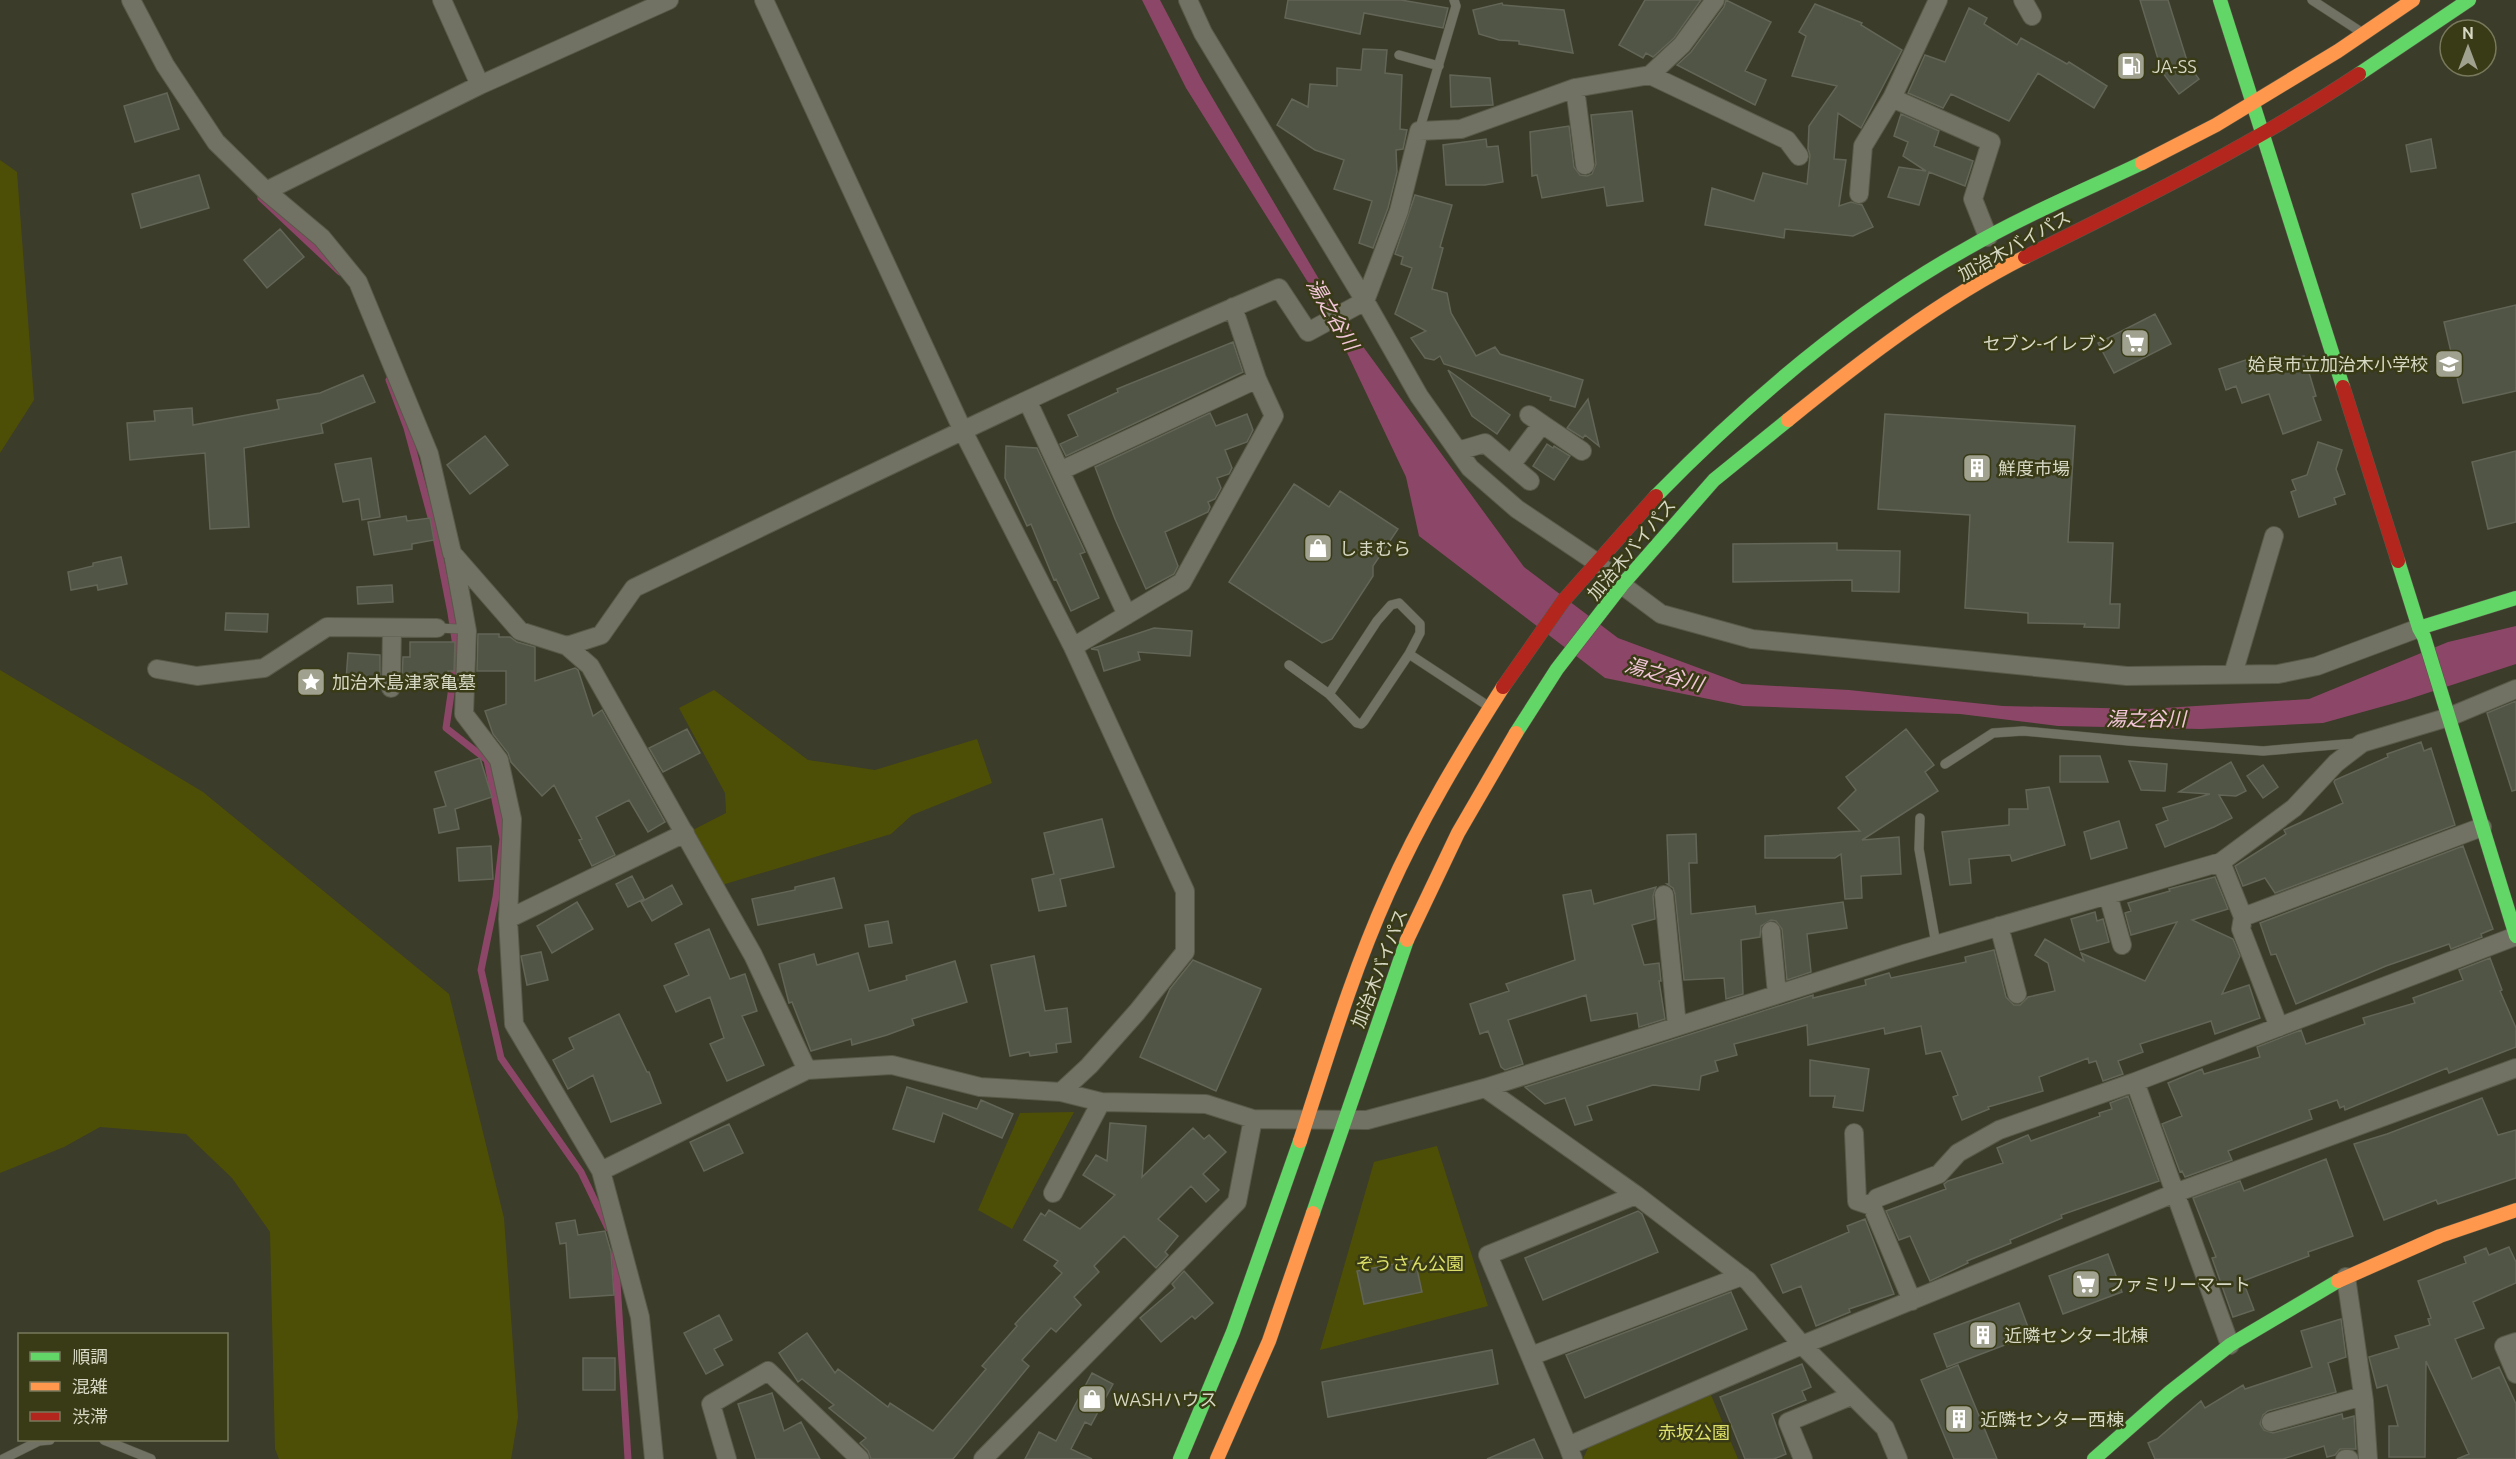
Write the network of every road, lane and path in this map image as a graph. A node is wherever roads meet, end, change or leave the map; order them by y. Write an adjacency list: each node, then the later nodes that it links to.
1 (130, 0): 27 (street)
2 (442, 0): 19 (street)
3 (669, 0): 19 (street)
4 (764, 0): 34 (street)
5 (1188, 0): 30 (street)
6 (1454, 0): 17 (lane)
7 (1715, 0): 18 (street)
8 (1938, 0): 21 (street)
9 (2023, 0): 14 (street)
10 (2220, 0): 22 (main road)
11 (2312, 0): 15 (lane)
12 (2413, 0): 15 (main road, 加治木バイパス)
13 (2469, 0): 24 (main road, 加治木バイパス)
14 (2032, 16)
15 (2366, 35): 22 (main road, 加治木バイパス)
16 (1399, 55): 17 (lane)
17 (1440, 66): 23 (lane)
18 (1650, 75): 20 (street); 25 (street)
19 (480, 86): 27 (street)
20 (1575, 88): 23 (street); 26 (street)
21 (1892, 98): 28 (street); 29 (street)
22 (2253, 102): 24 (main road); 29 (main road, 加治木バイパス)
23 (1419, 131): 30 (street)
24 (2262, 134): 43 (main road, 加治木バイパス); 49 (main road)
25 (1799, 156)
26 (1585, 165)
27 (266, 191): 41 (street)
28 (1859, 194)
29 (1988, 237): 42 (main road, 加治木バイパス)
30 (1365, 301): 31 (street); 35 (street)
31 (1233, 307): 32 (street); 33 (street)
32 (1257, 379): 38 (street); 45 (street)
33 (1028, 402): 34 (street); 38 (street)
34 (963, 431): 50 (street); 51 (street)
35 (1458, 451): 37 (street); 42 (street)
36 (1582, 451): 37 (street)
37 (1511, 465): 39 (street)
38 (1060, 471): 45 (street)
39 (1530, 481)
40 (2274, 536): 55 (street)
41 (452, 553): 48 (street); 50 (street)
42 (1596, 562): 43 (street); 59 (main road, 加治木バイパス)
43 (1622, 585): 55 (street); 88 (main road, 加治木バイパス)
44 (2516, 598): 49 (main road)
45 (1126, 615): 51 (street)
46 (392, 628): 47 (street); 54 (street); 56 (street)
47 (437, 628): 48 (lane)
48 (463, 630): 70 (street)
49 (2421, 633): 55 (street); 60 (main road)
50 (567, 646): 65 (street)
51 (1073, 647): 84 (street)
52 (1409, 654): 58 (lane); 58 (lane); 59 (lane)
53 (1289, 665): 58 (lane)
54 (157, 669)
55 (2233, 674)
56 (391, 688)
57 (2516, 689): 60 (street)
58 (1329, 694)
59 (1489, 707): 87 (main road, 加治木バイパス)
60 (2446, 709): 61 (street); 64 (main road)
61 (2362, 743): 62 (lane); 66 (street)
62 (1945, 764)
63 (1920, 818): 74 (lane)
64 (2482, 827): 69 (street); 73 (main road)
65 (685, 833): 70 (street); 81 (street)
66 (2221, 862): 68 (street); 69 (street)
67 (1664, 895): 78 (street)
68 (2108, 895): 71 (street); 75 (street)
69 (2243, 917): 79 (street)
70 (508, 919): 90 (street)
71 (2000, 926): 74 (street); 77 (street)
72 (1771, 931): 76 (street)
73 (2516, 936): 79 (street)
74 (1936, 944): 76 (street)
75 (2122, 945)
76 (1777, 994): 78 (street)
77 (2018, 994)
78 (1677, 1026): 83 (street)
79 (2279, 1028): 82 (street)
80 (2516, 1068): 92 (street)
81 (807, 1070): 84 (street); 90 (street)
82 (2135, 1082): 92 (street); 94 (street)
83 (1485, 1088): 88 (street); 93 (street)
84 (1061, 1092): 85 (street)
85 (1101, 1102): 86 (street); 91 (street)
86 (1253, 1119): 87 (street); 115 (street)
87 (1307, 1119): 88 (street); 116 (main road, 加治木バイパス)
88 (1344, 1119): 117 (main road, 加治木バイパス)
89 (1854, 1133): 94 (street)
90 (601, 1171): 112 (street)
91 (1053, 1192)
92 (2175, 1193): 98 (street); 100 (street)
93 (1636, 1195): 96 (street); 102 (street)
94 (1872, 1206): 98 (street)
95 (2516, 1210): 97 (main road)
96 (1742, 1276): 101 (street); 102 (street)
97 (2346, 1277): 100 (main road); 105 (street)
98 (1912, 1301): 101 (street)
99 (2516, 1342): 103 (street)
100 (2230, 1345): 120 (main road)
101 (1802, 1346): 104 (street); 109 (street)
102 (1531, 1356): 109 (street)
103 (2516, 1374)
104 (1851, 1396): 118 (street); 119 (street)
105 (2363, 1396): 106 (street); 123 (street)
106 (2271, 1422)
107 (39, 1441): 110 (lane)
108 (106, 1441): 111 (lane)
109 (1570, 1453)
110 (3, 1459)
111 (151, 1459)
112 (654, 1459)
113 (727, 1459): 114 (street)
114 (860, 1459)
115 (983, 1459)
116 (1180, 1459)
117 (1217, 1459)
118 (1803, 1459)
119 (1898, 1459)
120 (2094, 1459)
121 (2345, 1459): 122 (street)
122 (2349, 1459)
123 (2368, 1459)

